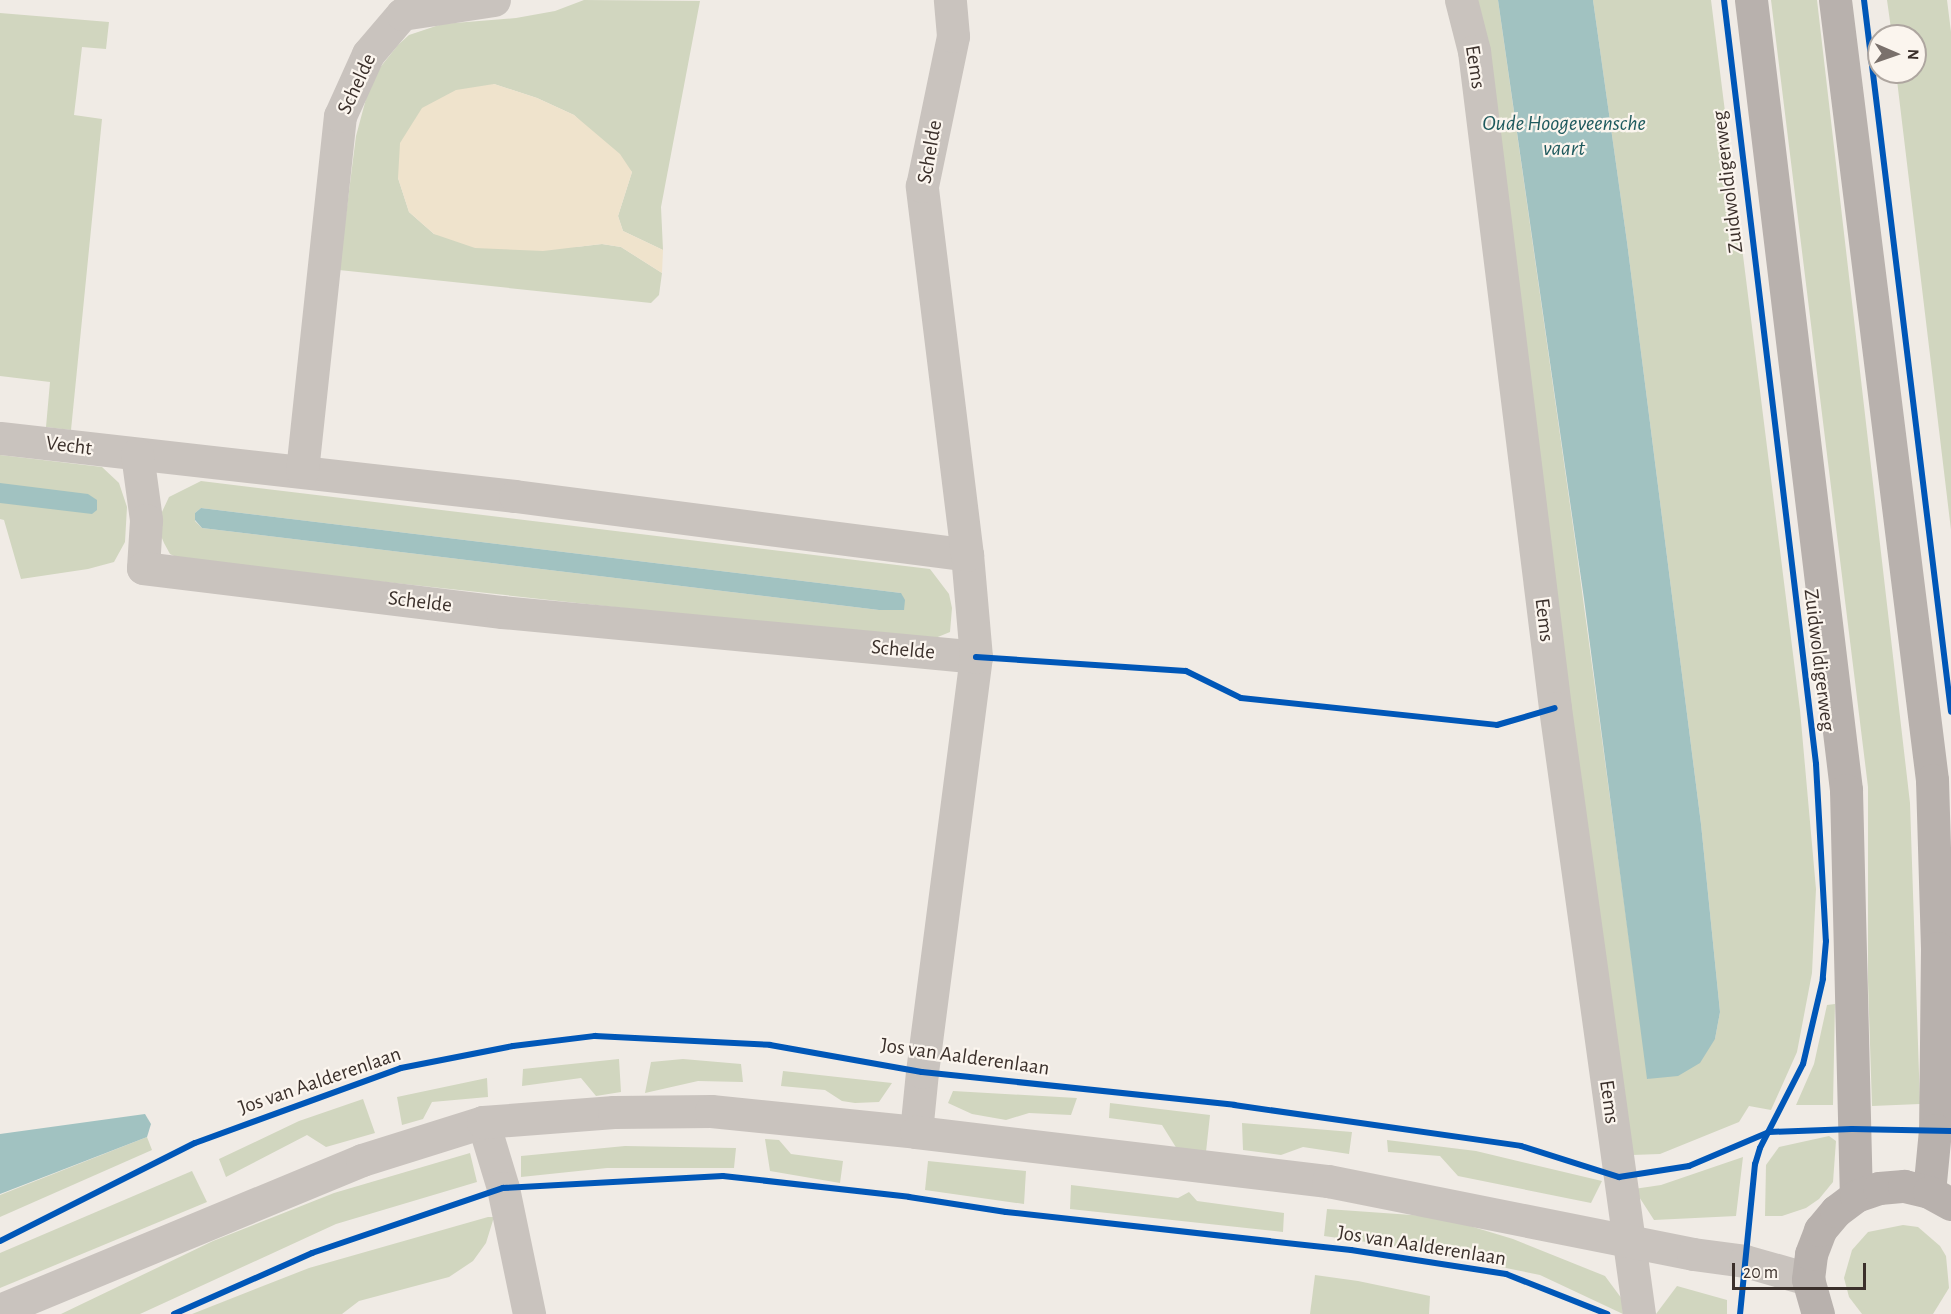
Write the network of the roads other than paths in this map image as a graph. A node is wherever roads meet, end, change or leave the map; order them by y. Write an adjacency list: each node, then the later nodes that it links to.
1 (494, 0): 8 (street, Schelde)
2 (950, 0): 9 (street, Schelde)
3 (1461, 0): 15 (street, Eems)
4 (1751, 0): 13 (main road, Zuidwoldigerweg)
5 (1835, 0): 14 (main road)
6 (0, 438): 7 (street, Vecht)
7 (137, 454): 8 (street); 10 (street, Schelde)
8 (302, 471): 9 (street)
9 (967, 555): 10 (street, Schelde)
10 (976, 657): 12 (street, Schelde)
11 (483, 1122): 12 (street, Jos van Aalderenlaan); 17 (street, Jos van Aalderenlaan); 18 (street)
12 (916, 1132): 15 (street, Jos van Aalderenlaan)
13 (1856, 1196): 14 (main road); 16 (main road)
14 (1940, 1198)
15 (1630, 1240): 16 (street, Jos van Aalderenlaan); 19 (street, Eems)
16 (1808, 1279): 20 (main road)
17 (0, 1310)
18 (529, 1314)
19 (1639, 1314)
20 (1818, 1314)

